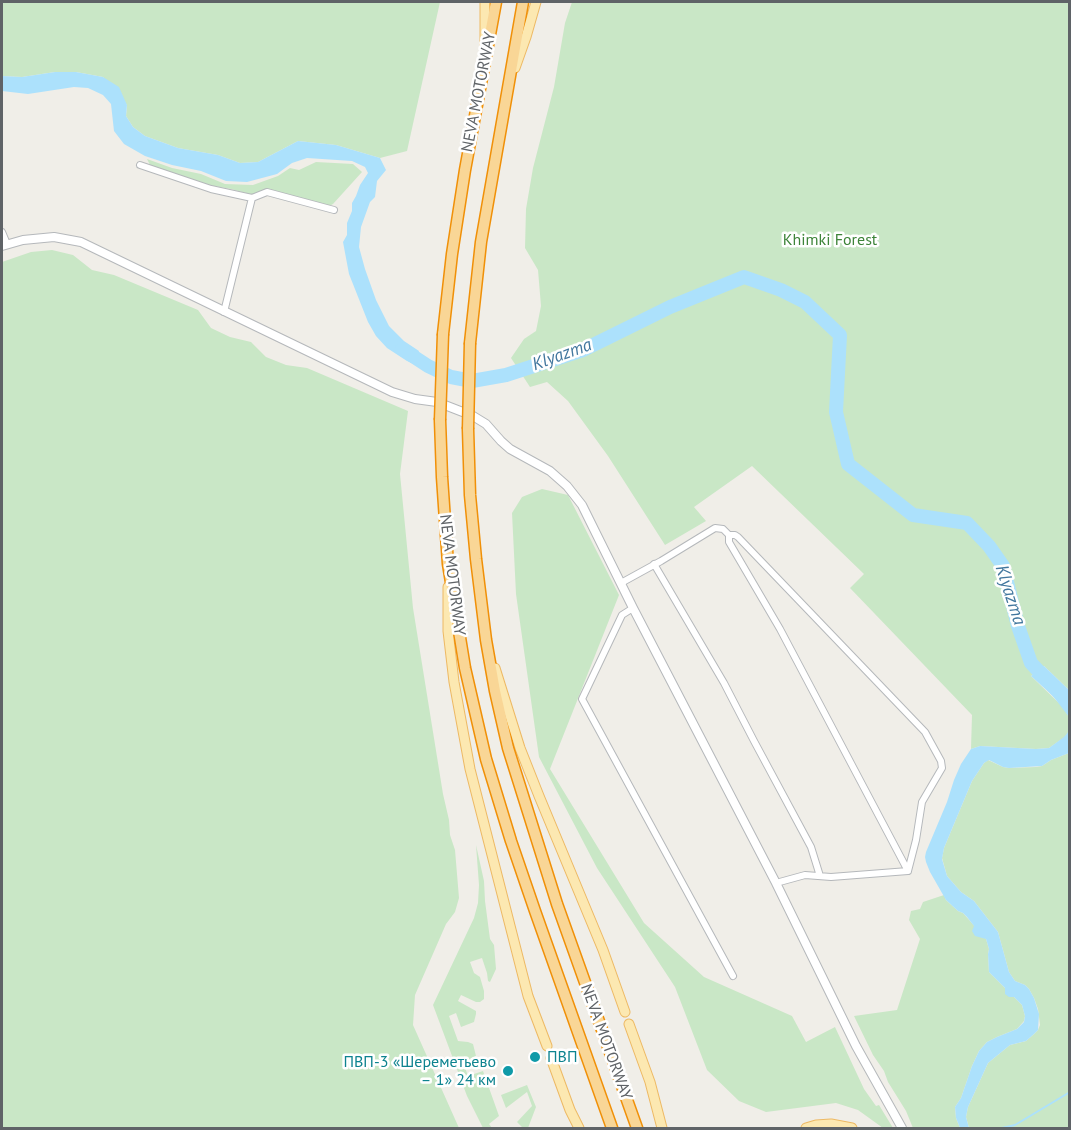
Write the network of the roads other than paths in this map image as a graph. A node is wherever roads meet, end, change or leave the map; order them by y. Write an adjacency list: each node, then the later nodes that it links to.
1 (485, 2): 5 (main road)
2 (496, 2): 5 (highway, NEVA MOTORWAY)
3 (523, 2): 6 (highway, NEVA MOTORWAY)
4 (536, 2): 6 (main road)
5 (484, 63): 14 (highway, NEVA MOTORWAY, bridge)
6 (508, 84): 18 (highway, NEVA MOTORWAY, bridge)
7 (140, 165): 8 (street)
8 (252, 198): 9 (street); 12 (street)
9 (334, 210)
10 (2, 232): 11 (street)
11 (4, 245): 12 (street)
12 (224, 312): 16 (street)
13 (729, 536): 15 (street); 19 (street); 19 (street)
14 (448, 564): 25 (main road); 28 (highway, NEVA MOTORWAY)
15 (654, 564): 16 (street); 20 (street)
16 (621, 583): 17 (street)
17 (633, 608): 21 (street); 22 (street)
18 (486, 640): 23 (main road); 29 (highway, NEVA MOTORWAY)
19 (908, 871): 20 (street)
20 (820, 876): 21 (street)
21 (776, 883): 33 (street)
22 (733, 976)
23 (625, 1012)
24 (629, 1024): 30 (main road)
25 (547, 1046)
26 (551, 1058): 27 (main road)
27 (579, 1128)
28 (612, 1128)
29 (637, 1128)
30 (662, 1128)
31 (806, 1128): 32 (main road)
32 (852, 1128)
33 (902, 1128)

